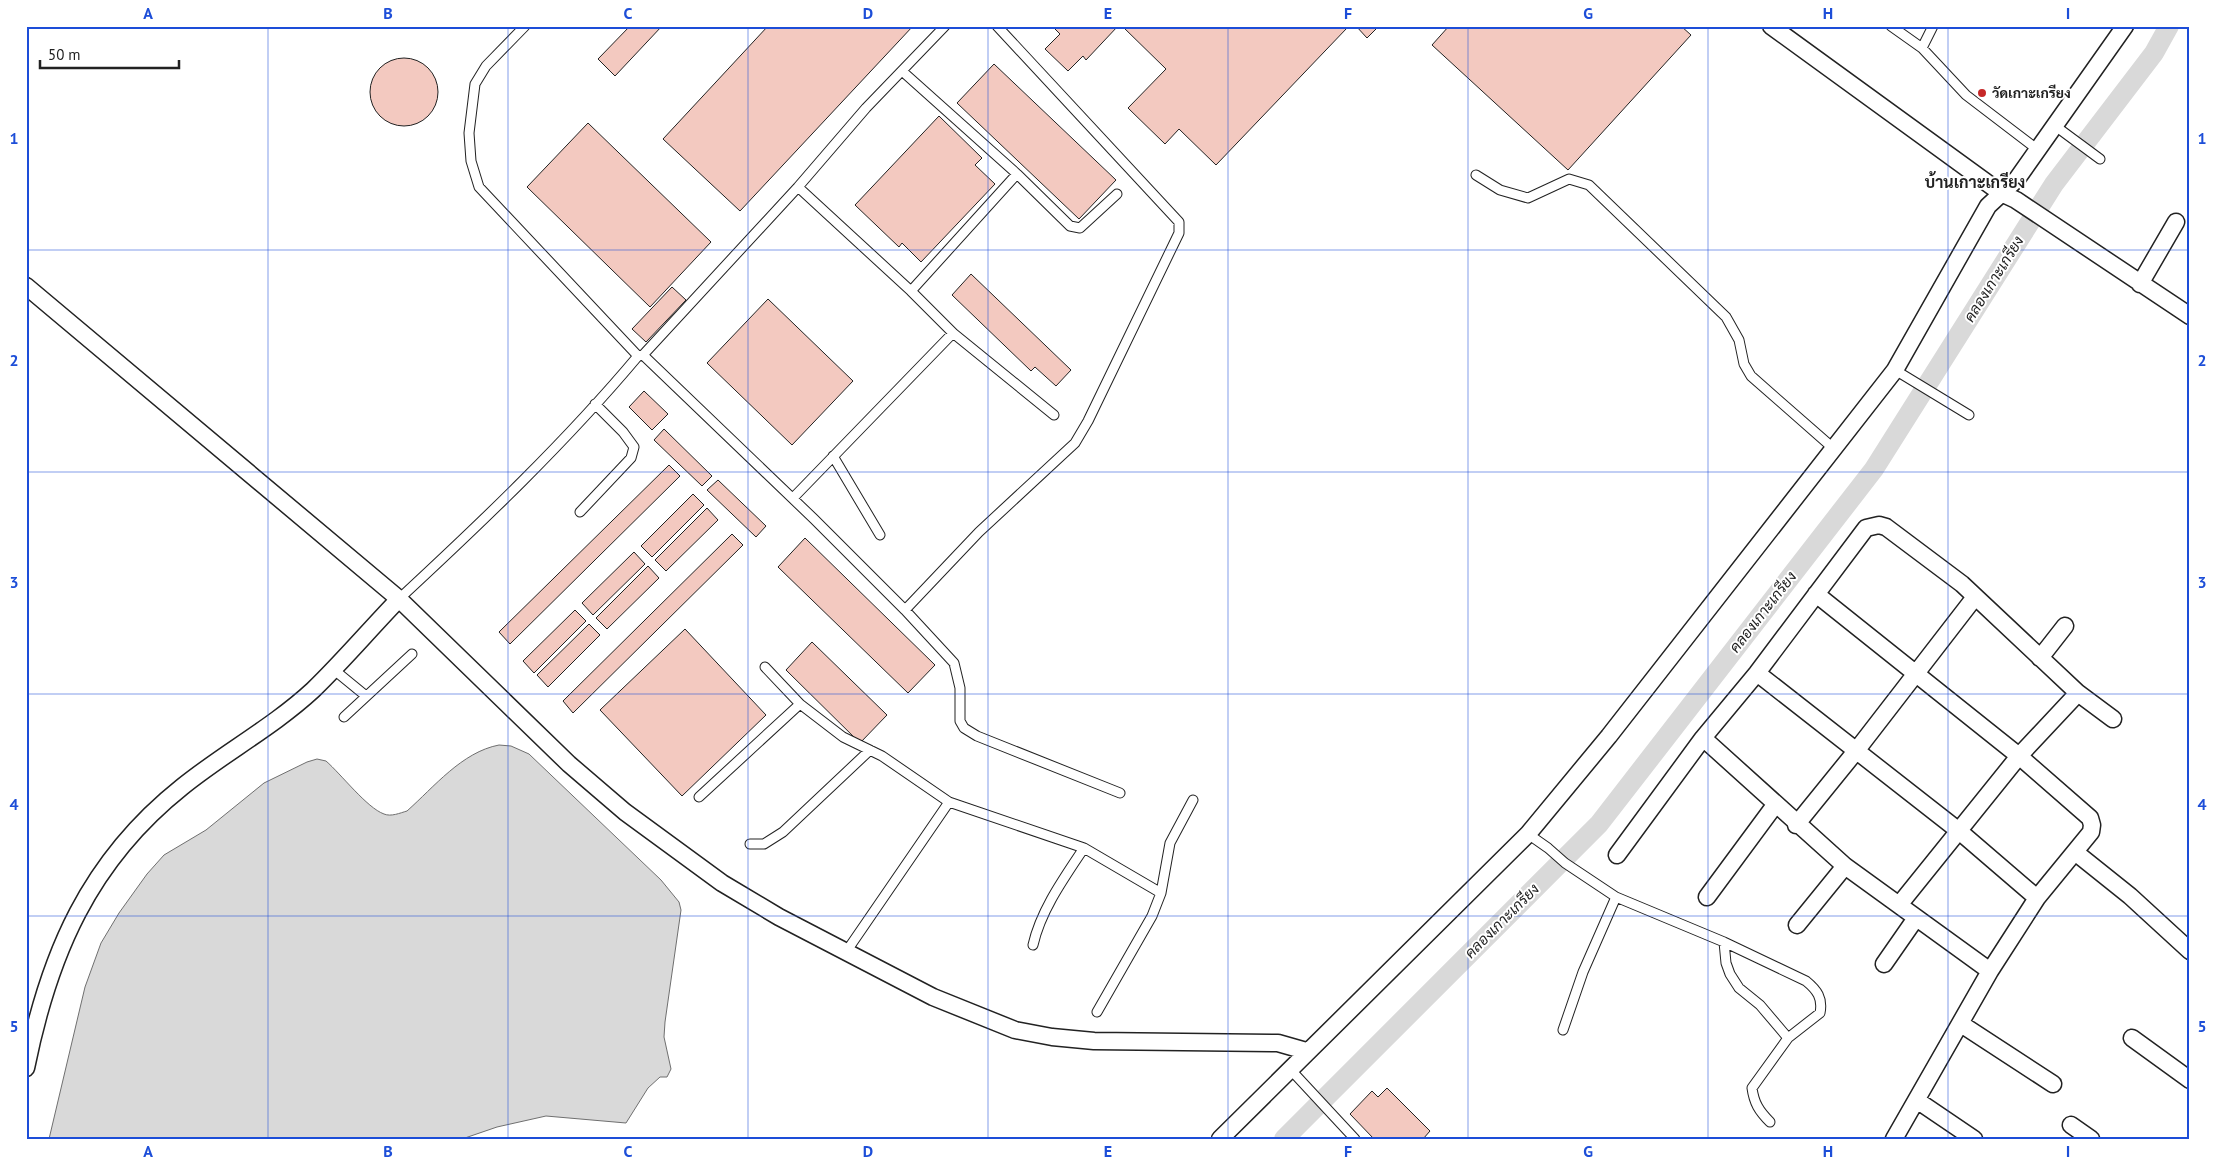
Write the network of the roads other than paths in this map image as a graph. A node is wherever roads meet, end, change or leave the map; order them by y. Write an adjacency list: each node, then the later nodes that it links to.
1 (525, 26): 24 (lane)
2 (945, 26): 9 (lane)
3 (997, 26): 37 (lane)
4 (1772, 26): 16 (street)
5 (1891, 26): 8 (lane)
6 (1933, 26): 8 (lane)
7 (2125, 26): 10 (street)
8 (1922, 48): 11 (lane)
9 (902, 71): 13 (lane); 15 (lane)
10 (2060, 129): 11 (street); 12 (lane)
11 (2038, 150): 16 (street)
12 (2100, 159)
13 (1017, 174): 17 (lane); 21 (lane)
14 (1476, 175): 29 (lane)
15 (798, 187): 21 (lane); 24 (lane)
16 (2001, 193): 19 (street); 25 (street)
17 (1117, 194)
18 (2176, 222): 19 (street)
19 (2140, 284): 22 (street)
20 (26, 286): 36 (street)
21 (911, 291): 23 (lane)
22 (2190, 316)
23 (953, 333): 27 (lane); 30 (lane)
24 (640, 356): 26 (lane); 31 (lane)
25 (1901, 373): 28 (lane); 29 (street)
26 (594, 404): 32 (lane); 36 (lane)
27 (1054, 415)
28 (1969, 416)
29 (1833, 448): 61 (street)
30 (832, 456): 31 (lane); 33 (lane)
31 (793, 498): 37 (lane)
32 (580, 512)
33 (880, 535)
34 (1816, 594): 35 (street); 43 (street); 44 (street)
35 (1975, 597): 40 (street); 44 (street)
36 (399, 599): 42 (street); 77 (street)
37 (905, 610): 54 (lane)
38 (2065, 626): 40 (street)
39 (412, 654): 46 (lane)
40 (2040, 658): 45 (street)
41 (765, 667): 47 (lane)
42 (333, 669): 46 (lane); 86 (street)
43 (1757, 673): 50 (street); 52 (street)
44 (1915, 673): 52 (street); 53 (street)
45 (2078, 694): 49 (street); 53 (street)
46 (366, 696): 48 (lane)
47 (800, 704): 51 (lane); 55 (lane)
48 (344, 717)
49 (2113, 719)
50 (1703, 738): 58 (street); 65 (street)
51 (870, 750): 57 (lane); 62 (lane)
52 (1856, 751): 59 (street); 60 (street)
53 (2019, 756): 60 (street); 64 (street)
54 (1120, 793)
55 (700, 796)
56 (1193, 800): 67 (lane)
57 (949, 802): 63 (lane); 77 (lane)
58 (1775, 804): 59 (street); 69 (street)
59 (1796, 825): 66 (street)
60 (1959, 831): 70 (street); 71 (street)
61 (1528, 834): 68 (lane); 85 (street)
62 (750, 844)
63 (1084, 848): 67 (lane); 75 (lane)
64 (2074, 852): 70 (street); 76 (street)
65 (1617, 855)
66 (1845, 866): 71 (street); 73 (street)
67 (1161, 893): 80 (lane)
68 (1616, 897): 74 (lane); 82 (lane)
69 (1707, 897)
70 (2037, 898): 79 (street)
71 (1899, 905): 72 (street)
72 (1916, 918): 78 (street); 79 (street)
73 (1797, 925)
74 (1724, 942): 83 (lane); 83 (lane)
75 (1033, 944)
76 (2190, 951)
77 (846, 952): 85 (street)
78 (1884, 964)
79 (1990, 971): 81 (street)
80 (1097, 1012)
81 (1961, 1024): 89 (street); 90 (street)
82 (1563, 1030)
83 (1788, 1038): 91 (lane)
84 (2132, 1038): 88 (street)
85 (1306, 1052): 87 (street)
86 (26, 1068)
87 (1295, 1074): 93 (lane); 94 (street)
88 (2190, 1080)
89 (2053, 1084)
90 (1918, 1101): 95 (street); 96 (street)
91 (1770, 1122)
92 (2071, 1125): 97 (street)
93 (1355, 1138)
94 (1220, 1139)
95 (1894, 1139)
96 (1974, 1139)
97 (2091, 1139)

